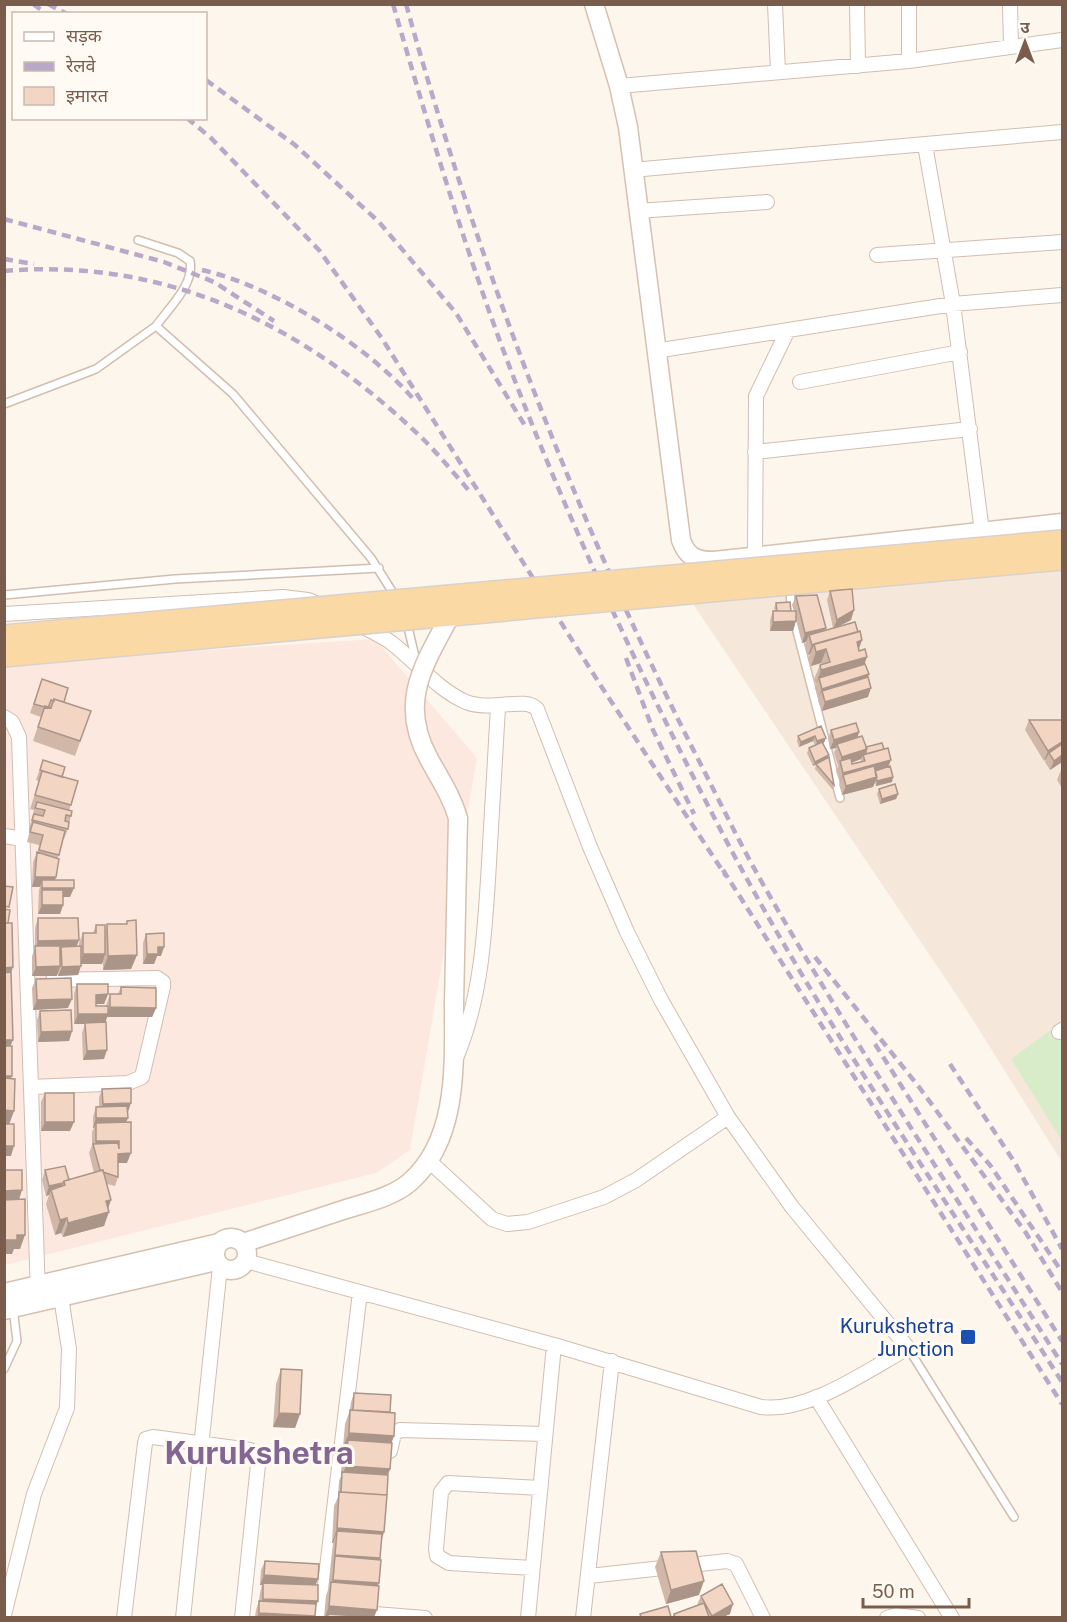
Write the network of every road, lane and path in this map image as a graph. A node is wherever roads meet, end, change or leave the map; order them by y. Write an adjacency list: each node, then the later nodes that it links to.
1 (594, 4): 11 (main road)
2 (775, 4): 10 (street)
3 (857, 4): 9 (street)
4 (909, 4): 8 (street)
5 (1010, 4): 7 (street)
6 (1062, 39): 7 (street)
7 (1011, 47): 8 (street)
8 (909, 61): 9 (street)
9 (858, 66): 10 (street)
10 (778, 72): 11 (street)
11 (619, 86): 14 (main road)
12 (1062, 132): 13 (street)
13 (925, 145): 14 (street); 19 (street)
14 (632, 170): 16 (main road)
15 (767, 202): 16 (street)
16 (637, 211): 25 (main road)
17 (138, 240): 23 (lane)
18 (1062, 242): 19 (street)
19 (945, 250): 20 (street); 22 (street)
20 (877, 255)
21 (1062, 295): 22 (street)
22 (953, 304): 24 (street); 26 (street)
23 (156, 326): 28 (lane); 37 (lane)
24 (788, 330): 25 (street); 30 (street)
25 (655, 351): 35 (main road)
26 (960, 352): 27 (street); 29 (street)
27 (800, 382)
28 (4, 404)
29 (970, 429): 30 (street); 32 (street)
30 (755, 452): 35 (street)
31 (1062, 523): 32 (main road)
32 (982, 532): 34 (main road)
33 (1062, 541): 41 (main road, bridge)
34 (787, 554): 35 (main road); 46 (lane)
35 (754, 558)
36 (1062, 559): 40 (main road, bridge)
37 (379, 568): 38 (lane); 43 (lane)
38 (4, 596)
39 (4, 614): 43 (street)
40 (450, 616): 42 (main road, bridge); 50 (main road, bridge)
41 (4, 636)
42 (4, 656)
43 (417, 664): 44 (street)
44 (498, 707): 50 (street); 52 (street)
45 (4, 717): 48 (street)
46 (840, 798)
47 (4, 836): 48 (street)
48 (23, 839): 49 (street)
49 (27, 981): 51 (street); 51 (street)
50 (454, 1063): 53 (main road)
51 (31, 1087): 57 (street)
52 (728, 1117): 53 (street); 61 (street)
53 (428, 1160): 54 (main road)
54 (245, 1252): 55 (main road); 55 (main road); 56 (street)
55 (218, 1257): 57 (main road); 58 (main road); 66 (street)
56 (360, 1292): 60 (street); 78 (street)
57 (38, 1294): 58 (main road); 59 (main road)
58 (61, 1297): 74 (street)
59 (7, 1304): 63 (lane)
60 (554, 1345): 62 (street); 65 (street)
61 (908, 1348): 64 (street); 69 (lane)
62 (612, 1362): 64 (street); 71 (street)
63 (4, 1368)
64 (816, 1397): 73 (street)
65 (545, 1434): 67 (street); 68 (street)
66 (203, 1443): 75 (street); 76 (street); 77 (street)
67 (389, 1464)
68 (540, 1488): 70 (street); 70 (street)
69 (1014, 1517)
70 (532, 1568): 80 (street)
71 (589, 1576): 81 (street); 82 (street)
72 (375, 1611): 79 (street)
73 (940, 1611): 85 (street)
74 (4, 1615)
75 (124, 1617)
76 (183, 1617)
77 (242, 1617)
78 (321, 1617)
79 (425, 1617)
80 (528, 1617)
81 (583, 1617)
82 (763, 1617)
83 (887, 1617): 84 (street)
84 (918, 1617)
85 (952, 1617)

